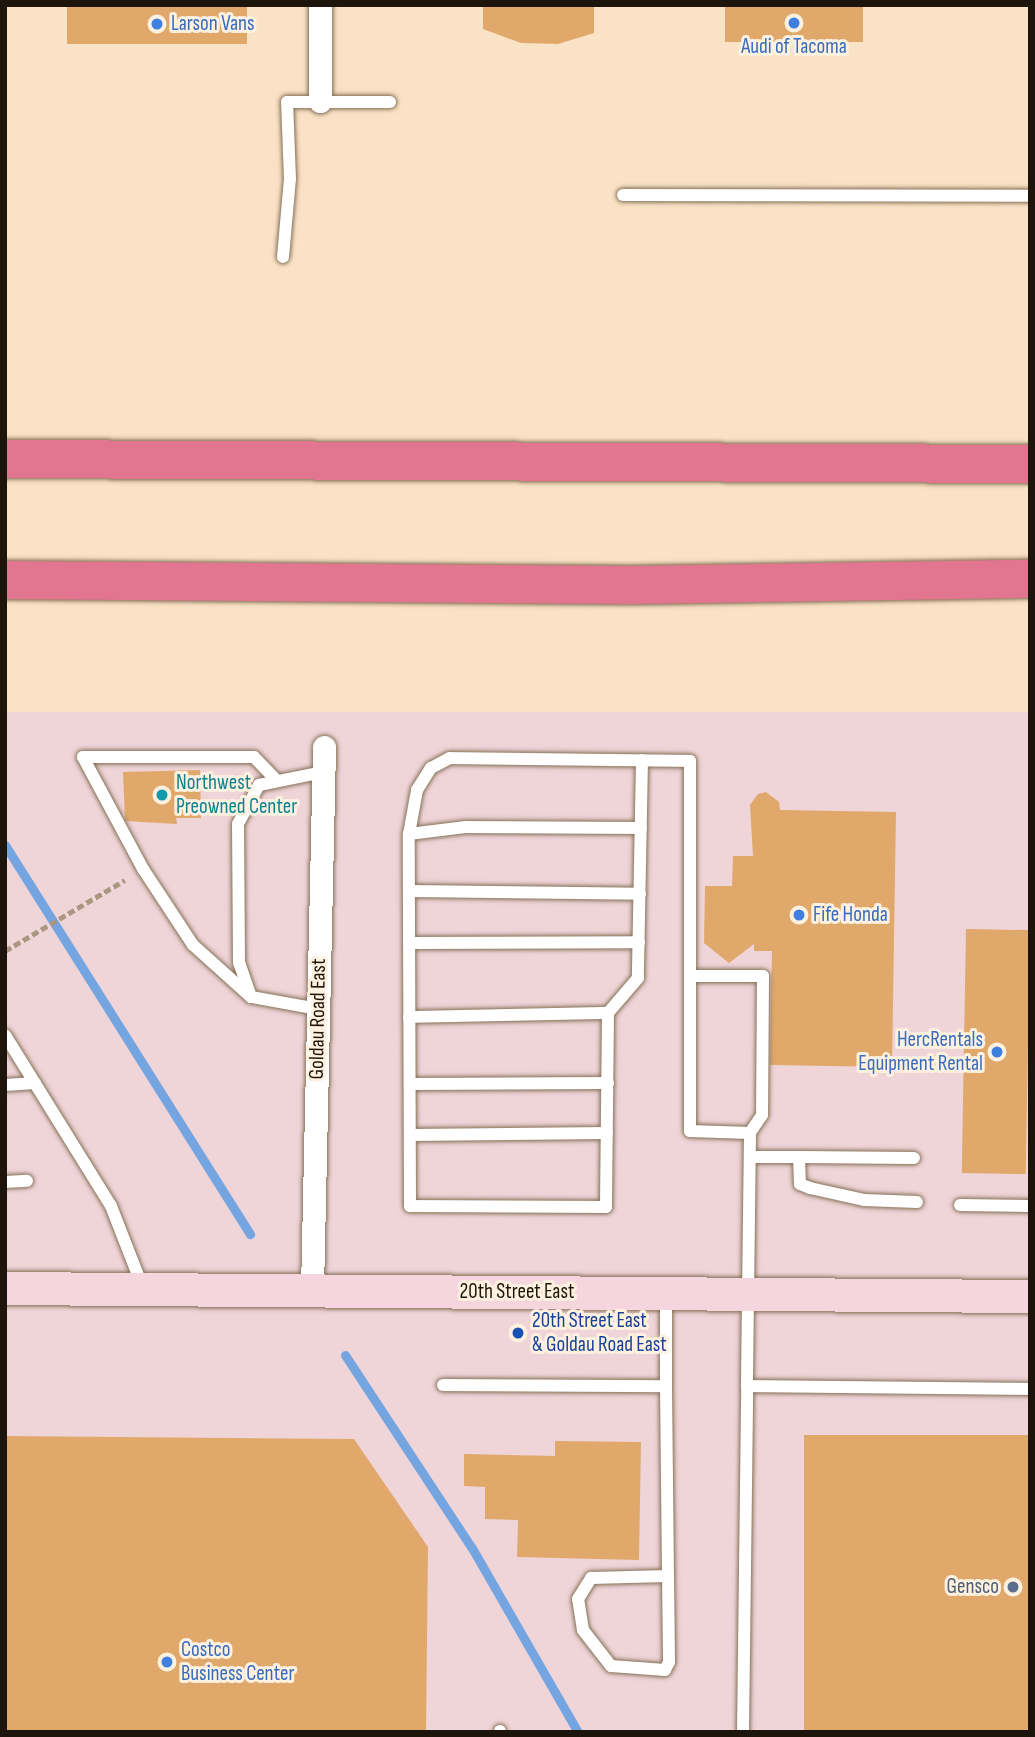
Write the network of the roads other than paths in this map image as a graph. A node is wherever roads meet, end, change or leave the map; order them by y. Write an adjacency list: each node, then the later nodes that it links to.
1 (320, 5): 2 (street)
2 (320, 101): 3 (lane); 6 (lane)
3 (390, 102)
4 (622, 195): 5 (lane)
5 (1030, 196)
6 (283, 257)
7 (5, 459): 8 (highway)
8 (1030, 464)
9 (1030, 579): 10 (highway)
10 (5, 580)
11 (324, 747): 13 (street, Goldau Road East)
12 (642, 760): 15 (lane); 16 (lane); 21 (lane)
13 (323, 772): 14 (lane); 23 (street, Goldau Road East)
14 (276, 781): 22 (lane); 22 (lane)
15 (641, 828): 16 (lane); 18 (lane)
16 (409, 834): 17 (lane)
17 (409, 891): 18 (lane); 20 (lane)
18 (640, 894): 19 (lane)
19 (639, 942): 20 (lane); 24 (lane)
20 (409, 943): 25 (lane)
21 (690, 976): 32 (lane); 32 (lane)
22 (251, 997): 23 (lane)
23 (318, 1009): 44 (street, Goldau Road East)
24 (608, 1013): 25 (lane); 28 (lane)
25 (409, 1017): 29 (lane)
26 (5, 1035): 27 (lane)
27 (35, 1083): 30 (lane); 43 (lane)
28 (608, 1083): 29 (lane); 31 (lane)
29 (410, 1084): 33 (lane)
30 (5, 1085)
31 (607, 1133): 33 (lane); 33 (lane)
32 (750, 1133): 34 (lane)
33 (410, 1135)
34 (750, 1157): 35 (lane); 46 (lane)
35 (799, 1157): 36 (lane); 39 (lane)
36 (914, 1158)
37 (27, 1181): 38 (lane)
38 (5, 1182)
39 (917, 1202)
40 (960, 1205): 41 (lane)
41 (1030, 1206)
42 (5, 1288): 43 (main road, 20th Street East)
43 (143, 1289): 44 (main road, 20th Street East)
44 (312, 1290): 45 (main road, 20th Street East)
45 (666, 1293): 46 (main road, 20th Street East); 49 (lane)
46 (747, 1294): 47 (main road, 20th Street East); 50 (lane)
47 (1030, 1296)
48 (443, 1385): 49 (lane)
49 (666, 1386): 52 (lane)
50 (747, 1386): 51 (lane); 53 (lane)
51 (1030, 1389)
52 (668, 1576): 52 (lane)
53 (743, 1732)

